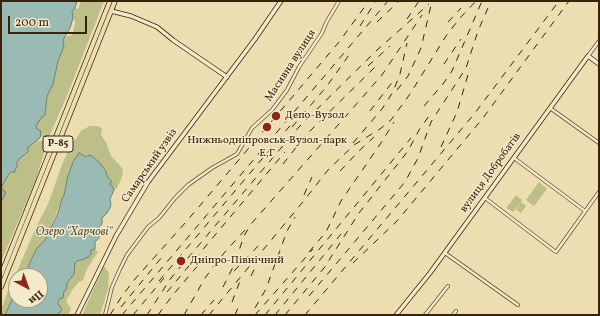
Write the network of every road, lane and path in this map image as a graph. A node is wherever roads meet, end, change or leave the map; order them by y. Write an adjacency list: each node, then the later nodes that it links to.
1 (110, 1): 17 (main road, Р-85)
2 (115, 1): 5 (main road, Р-85)
3 (281, 1): 9 (street, Самарський узвіз)
4 (339, 1): 23 (street, Масивна вулиця)
5 (110, 11): 9 (street); 19 (main road, Р-85)
6 (599, 41): 7 (street, вулиця Добробатів)
7 (588, 56): 8 (street); 10 (street, вулиця Добробатів)
8 (599, 64)
9 (227, 77): 22 (street, Самарський узвіз)
10 (550, 108): 11 (street); 12 (street, вулиця Добробатів)
11 (599, 143)
12 (514, 158): 14 (street, вулиця Добробатів); 15 (street)
13 (599, 192): 15 (street)
14 (485, 198): 15 (street); 16 (street, вулиця Добробатів)
15 (585, 211)
16 (445, 253): 20 (street); 24 (street, вулиця Добробатів)
17 (1, 275)
18 (448, 286): 25 (street)
19 (1, 287)
20 (518, 305)
21 (456, 311): 26 (street)
22 (77, 315)
23 (105, 315)
24 (396, 315)
25 (425, 315)
26 (452, 315)

